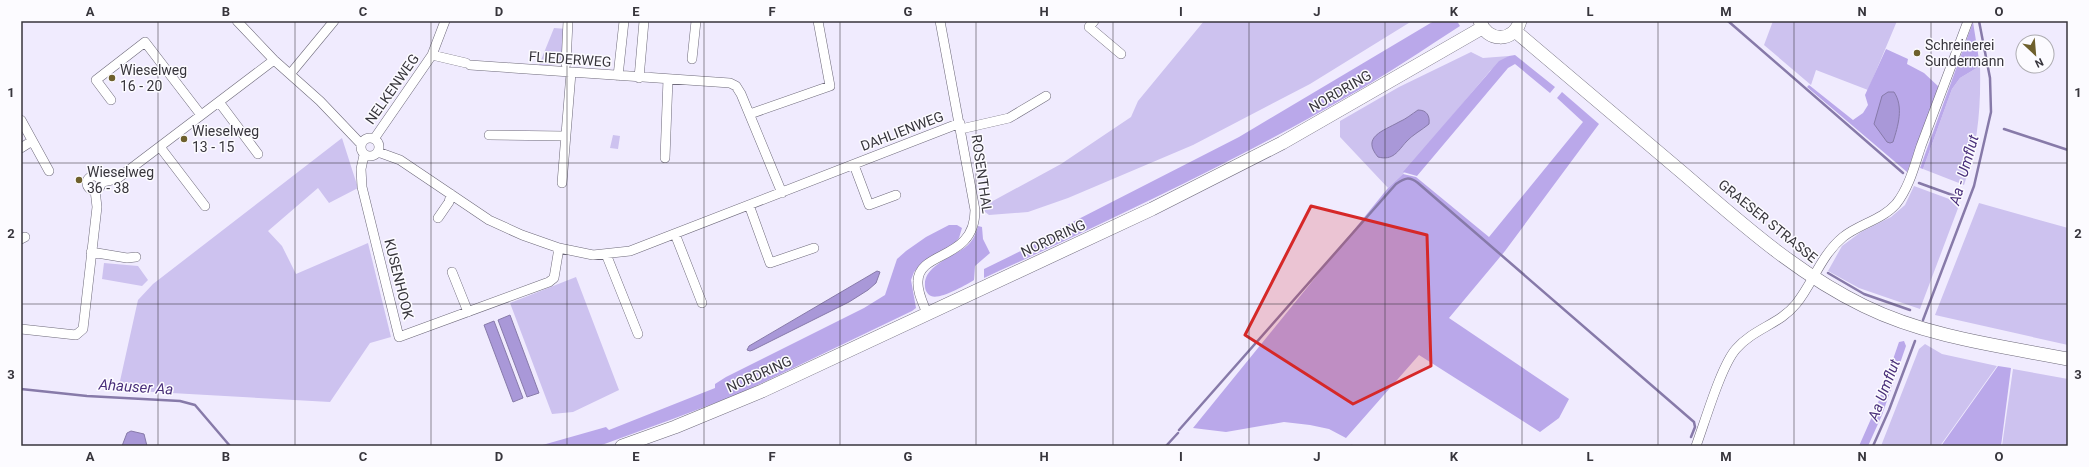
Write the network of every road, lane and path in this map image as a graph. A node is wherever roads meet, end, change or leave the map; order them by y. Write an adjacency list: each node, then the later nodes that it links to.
1 (237, 21): 17 (street, KUSENHOOK)
2 (444, 21): 15 (street, NELKENWEG)
3 (568, 21): 19 (street, FLIEDERWEG)
4 (624, 21): 22 (street)
5 (644, 21): 23 (street)
6 (696, 21): 16 (street)
7 (818, 21): 28 (street)
8 (940, 21): 31 (street, ROSENTHAL)
9 (1094, 21): 14 (street)
10 (1968, 21): 61 (street)
11 (329, 23): 20 (street)
12 (1481, 24): 13 (main road, GRAESER STRASSE); 64 (main road, NORDRING)
13 (1517, 26): 61 (main road, GRAESER STRASSE)
14 (1121, 54)
15 (432, 55): 18 (street, NELKENWEG); 34 (street, NELKENWEG)
16 (692, 59)
17 (274, 60): 20 (street, KUSENHOOK); 27 (street)
18 (468, 64): 21 (street, FLIEDERWEG)
19 (566, 64)
20 (291, 73): 36 (street, KUSENHOOK)
21 (571, 73): 22 (street, FLIEDERWEG); 33 (street)
22 (618, 76): 23 (street, FLIEDERWEG)
23 (639, 78): 24 (street, FLIEDERWEG)
24 (668, 79): 28 (street, FLIEDERWEG); 42 (street)
25 (1046, 96): 31 (street, ROSENTHAL)
26 (111, 100): 29 (street)
27 (219, 102): 29 (street); 40 (street)
28 (750, 114): 48 (street, FLIEDERWEG)
29 (200, 115): 37 (street)
30 (21, 120): 35 (street)
31 (960, 126): 43 (street, DAHLIENWEG); 64 (street, ROSENTHAL)
32 (489, 135): 33 (street)
33 (565, 136): 46 (street)
34 (374, 139): 36 (street); 39 (street)
35 (32, 141): 38 (street); 44 (street)
36 (361, 144): 41 (street, KUSENHOOK)
37 (160, 147): 45 (street); 51 (street)
38 (21, 148)
39 (378, 152): 41 (street); 49 (street, DAHLIENWEG)
40 (258, 154)
41 (364, 155): 63 (street, KUSENHOOK)
42 (665, 158)
43 (854, 165): 48 (street, DAHLIENWEG); 50 (street, DAHLIENWEG)
44 (49, 171)
45 (102, 182): 47 (street); 47 (street)
46 (562, 183)
47 (95, 190): 57 (street)
48 (782, 193): 52 (street, DAHLIENWEG)
49 (451, 194): 53 (street); 55 (street, DAHLIENWEG)
50 (896, 195)
51 (205, 206)
52 (749, 206): 54 (street, DAHLIENWEG); 56 (street)
53 (438, 218)
54 (675, 234): 58 (street, DAHLIENWEG); 62 (street)
55 (559, 248): 58 (street, DAHLIENWEG); 63 (street, KUSENHOOK)
56 (814, 248)
57 (91, 252): 59 (street); 65 (street)
58 (606, 254): 66 (street)
59 (136, 257)
60 (452, 272): 63 (street)
61 (1812, 277): 67 (main road, GRAESER STRASSE); 69 (street)
62 (702, 303)
63 (468, 312)
64 (927, 313): 68 (main road, NORDRING)
65 (21, 329)
66 (638, 334)
67 (2068, 359)
68 (622, 446)
69 (1696, 446)

